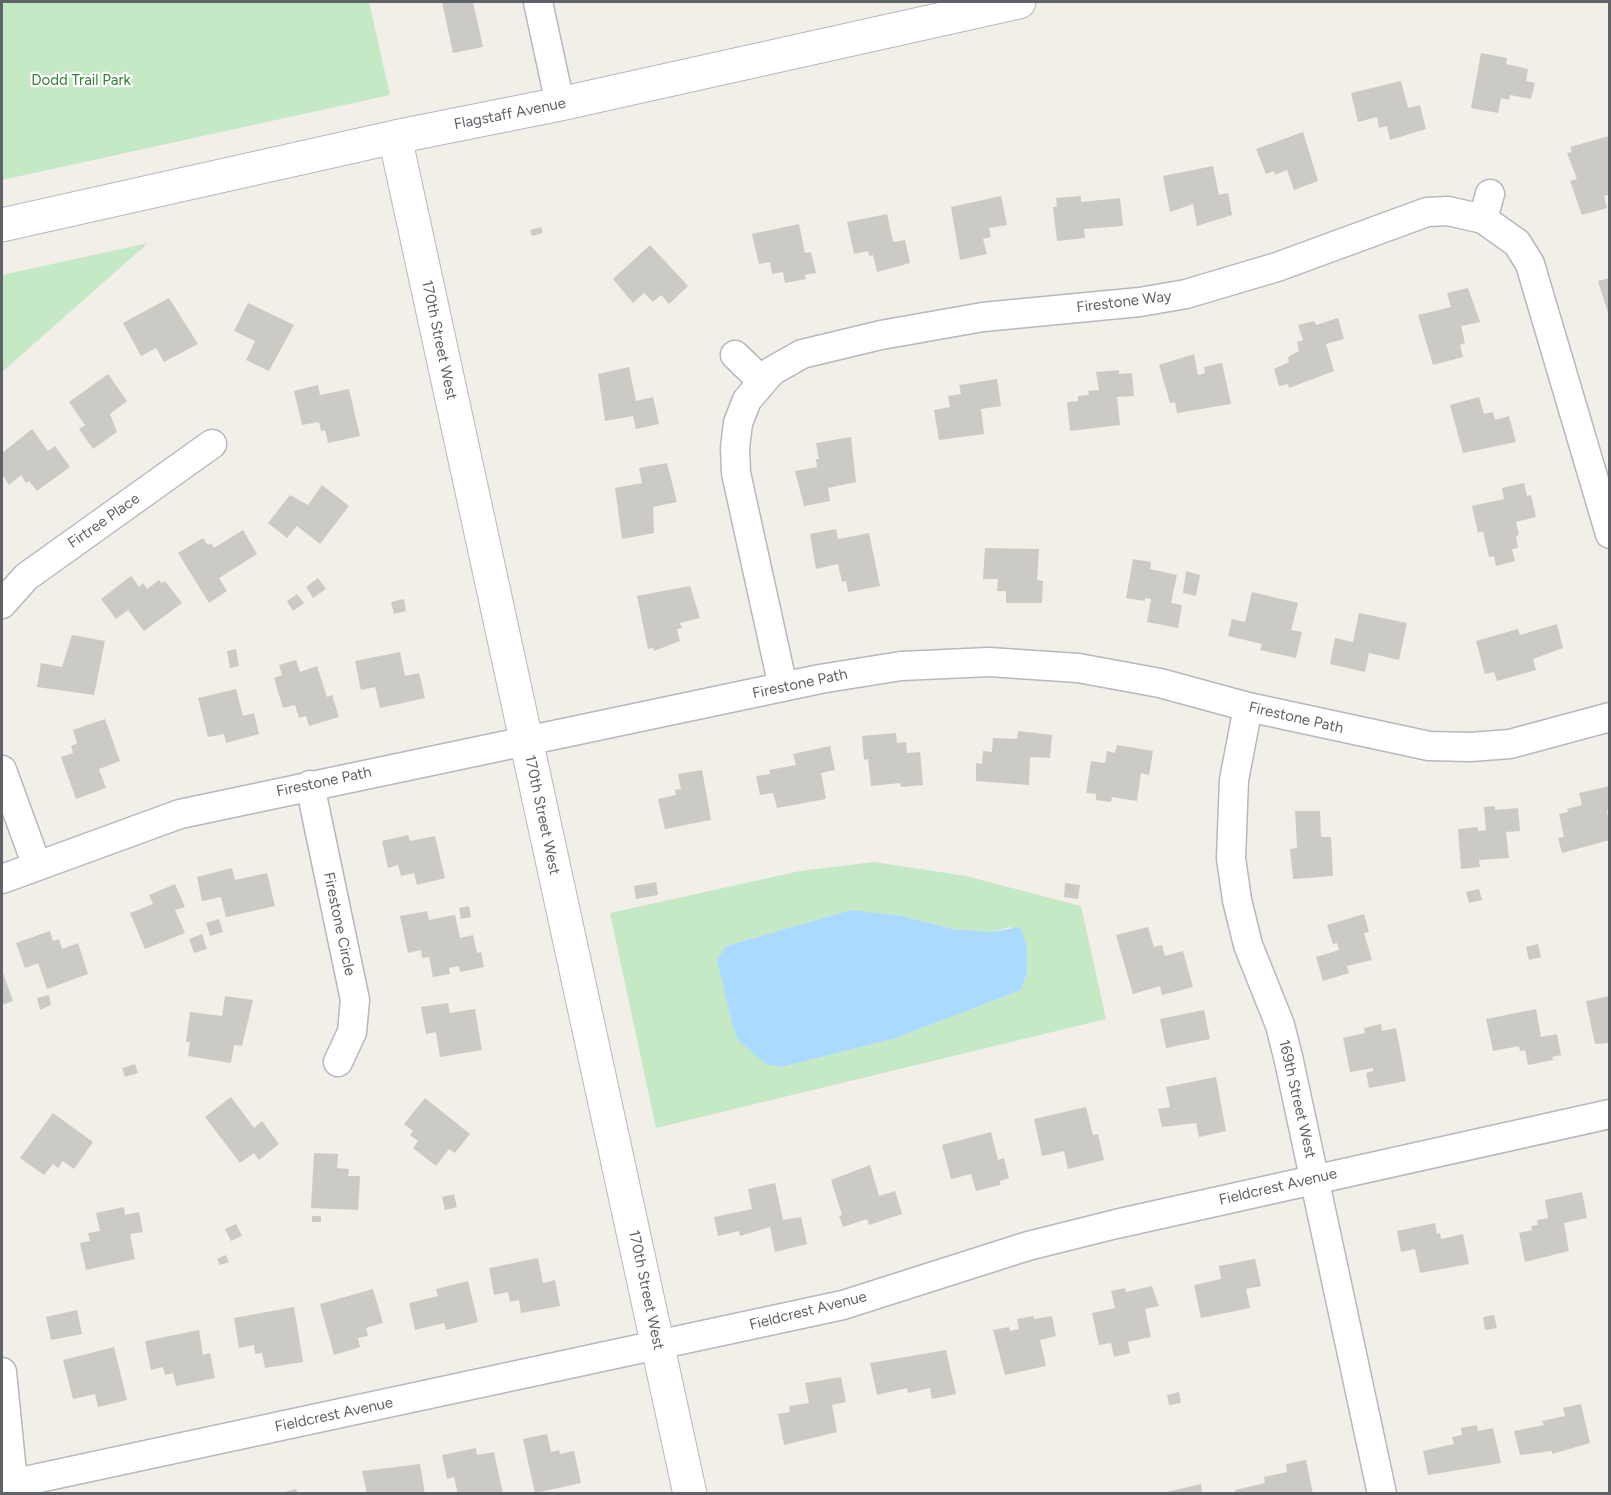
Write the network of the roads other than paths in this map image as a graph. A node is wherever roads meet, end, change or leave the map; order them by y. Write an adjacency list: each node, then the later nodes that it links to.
1 (538, 2): 3 (street)
2 (1019, 2): 3 (street, Flagstaff Avenue)
3 (560, 104): 4 (street, Flagstaff Avenue)
4 (394, 137): 5 (street, Flagstaff Avenue); 14 (street, 170th Street West)
5 (2, 225)
6 (735, 355): 7 (street)
7 (762, 381): 9 (street, Firestone Way); 11 (street, Firestone Way)
8 (212, 444): 10 (street, Firtree Place)
9 (1610, 534)
10 (2, 604)
11 (783, 687): 12 (street, Firestone Path); 14 (street, Firestone Path)
12 (1248, 707): 13 (street, Firestone Path); 21 (street, 169th Street West)
13 (1610, 717)
14 (526, 741): 16 (street, Firestone Path); 22 (street, 170th Street West)
15 (2, 770): 17 (street)
16 (310, 785): 17 (street, Firestone Path); 19 (street, Firestone Circle)
17 (37, 866): 18 (street, Firestone Path)
18 (2, 879)
19 (338, 1062)
20 (1610, 1114): 21 (street, Fieldcrest Avenue)
21 (1314, 1178): 22 (street, Fieldcrest Avenue); 26 (street, 169th Street West)
22 (658, 1346): 24 (street, Fieldcrest Avenue); 25 (street, 170th Street West)
23 (2, 1372): 24 (street)
24 (7, 1484)
25 (690, 1494)
26 (1382, 1494)

